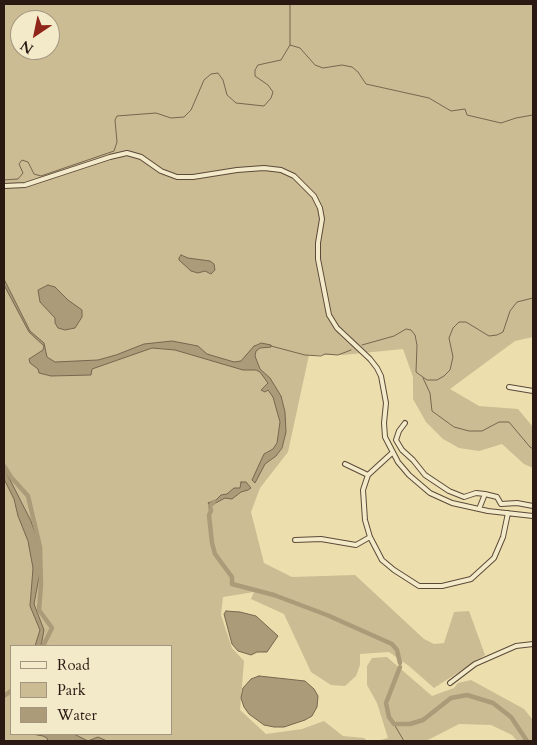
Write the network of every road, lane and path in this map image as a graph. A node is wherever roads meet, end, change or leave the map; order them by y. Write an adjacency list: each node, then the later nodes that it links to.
1 (5, 186): 5 (street)
2 (509, 387): 3 (street)
3 (533, 391)
4 (405, 424): 8 (street)
5 (392, 453): 7 (street); 10 (street)
6 (345, 464): 7 (street)
7 (368, 475): 13 (street)
8 (485, 494): 9 (street); 10 (street)
9 (533, 506)
10 (479, 509): 11 (street)
11 (508, 513): 12 (street); 13 (street)
12 (533, 516)
13 (370, 537): 14 (street)
14 (295, 540)
15 (533, 644): 16 (street)
16 (450, 683)

